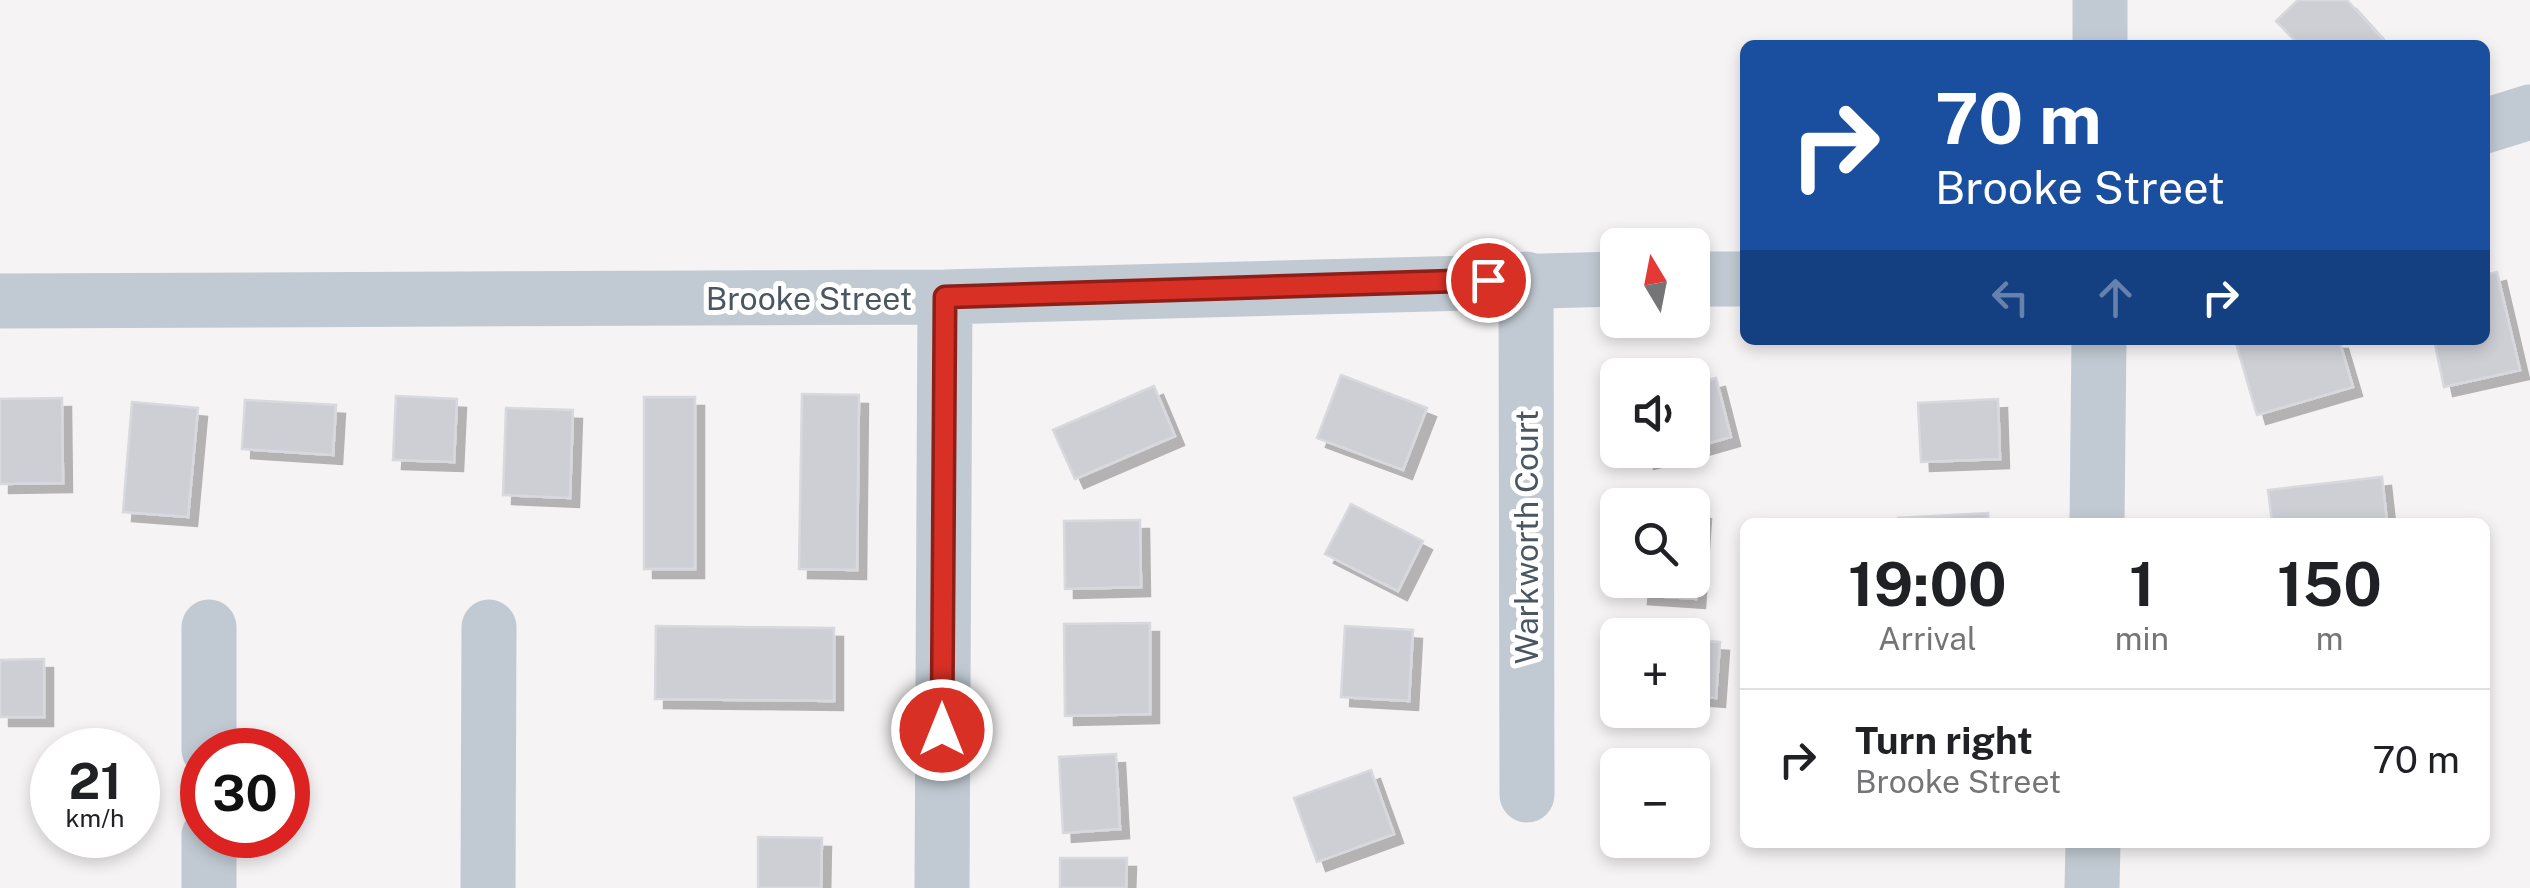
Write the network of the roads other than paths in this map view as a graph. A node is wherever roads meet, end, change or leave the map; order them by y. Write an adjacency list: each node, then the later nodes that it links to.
1 (2100, 0): 2 (street)
2 (2100, 40)
3 (2530, 112): 4 (street)
4 (2490, 124)
5 (1740, 278): 8 (street)
6 (1526, 279): 7 (street, Brooke Street); 9 (street, Brooke Street); 16 (street, Warkworth Court)
7 (1600, 279)
8 (1710, 279)
9 (945, 297): 10 (street, Brooke Street); 21 (street)
10 (0, 302)
11 (2098, 345): 12 (street)
12 (2096, 518)
13 (209, 627): 15 (street)
14 (489, 627): 20 (street)
15 (209, 728)
16 (1527, 795)
17 (2093, 848): 22 (street)
18 (209, 858): 19 (street)
19 (209, 888)
20 (488, 888)
21 (942, 888)
22 (2092, 888)

